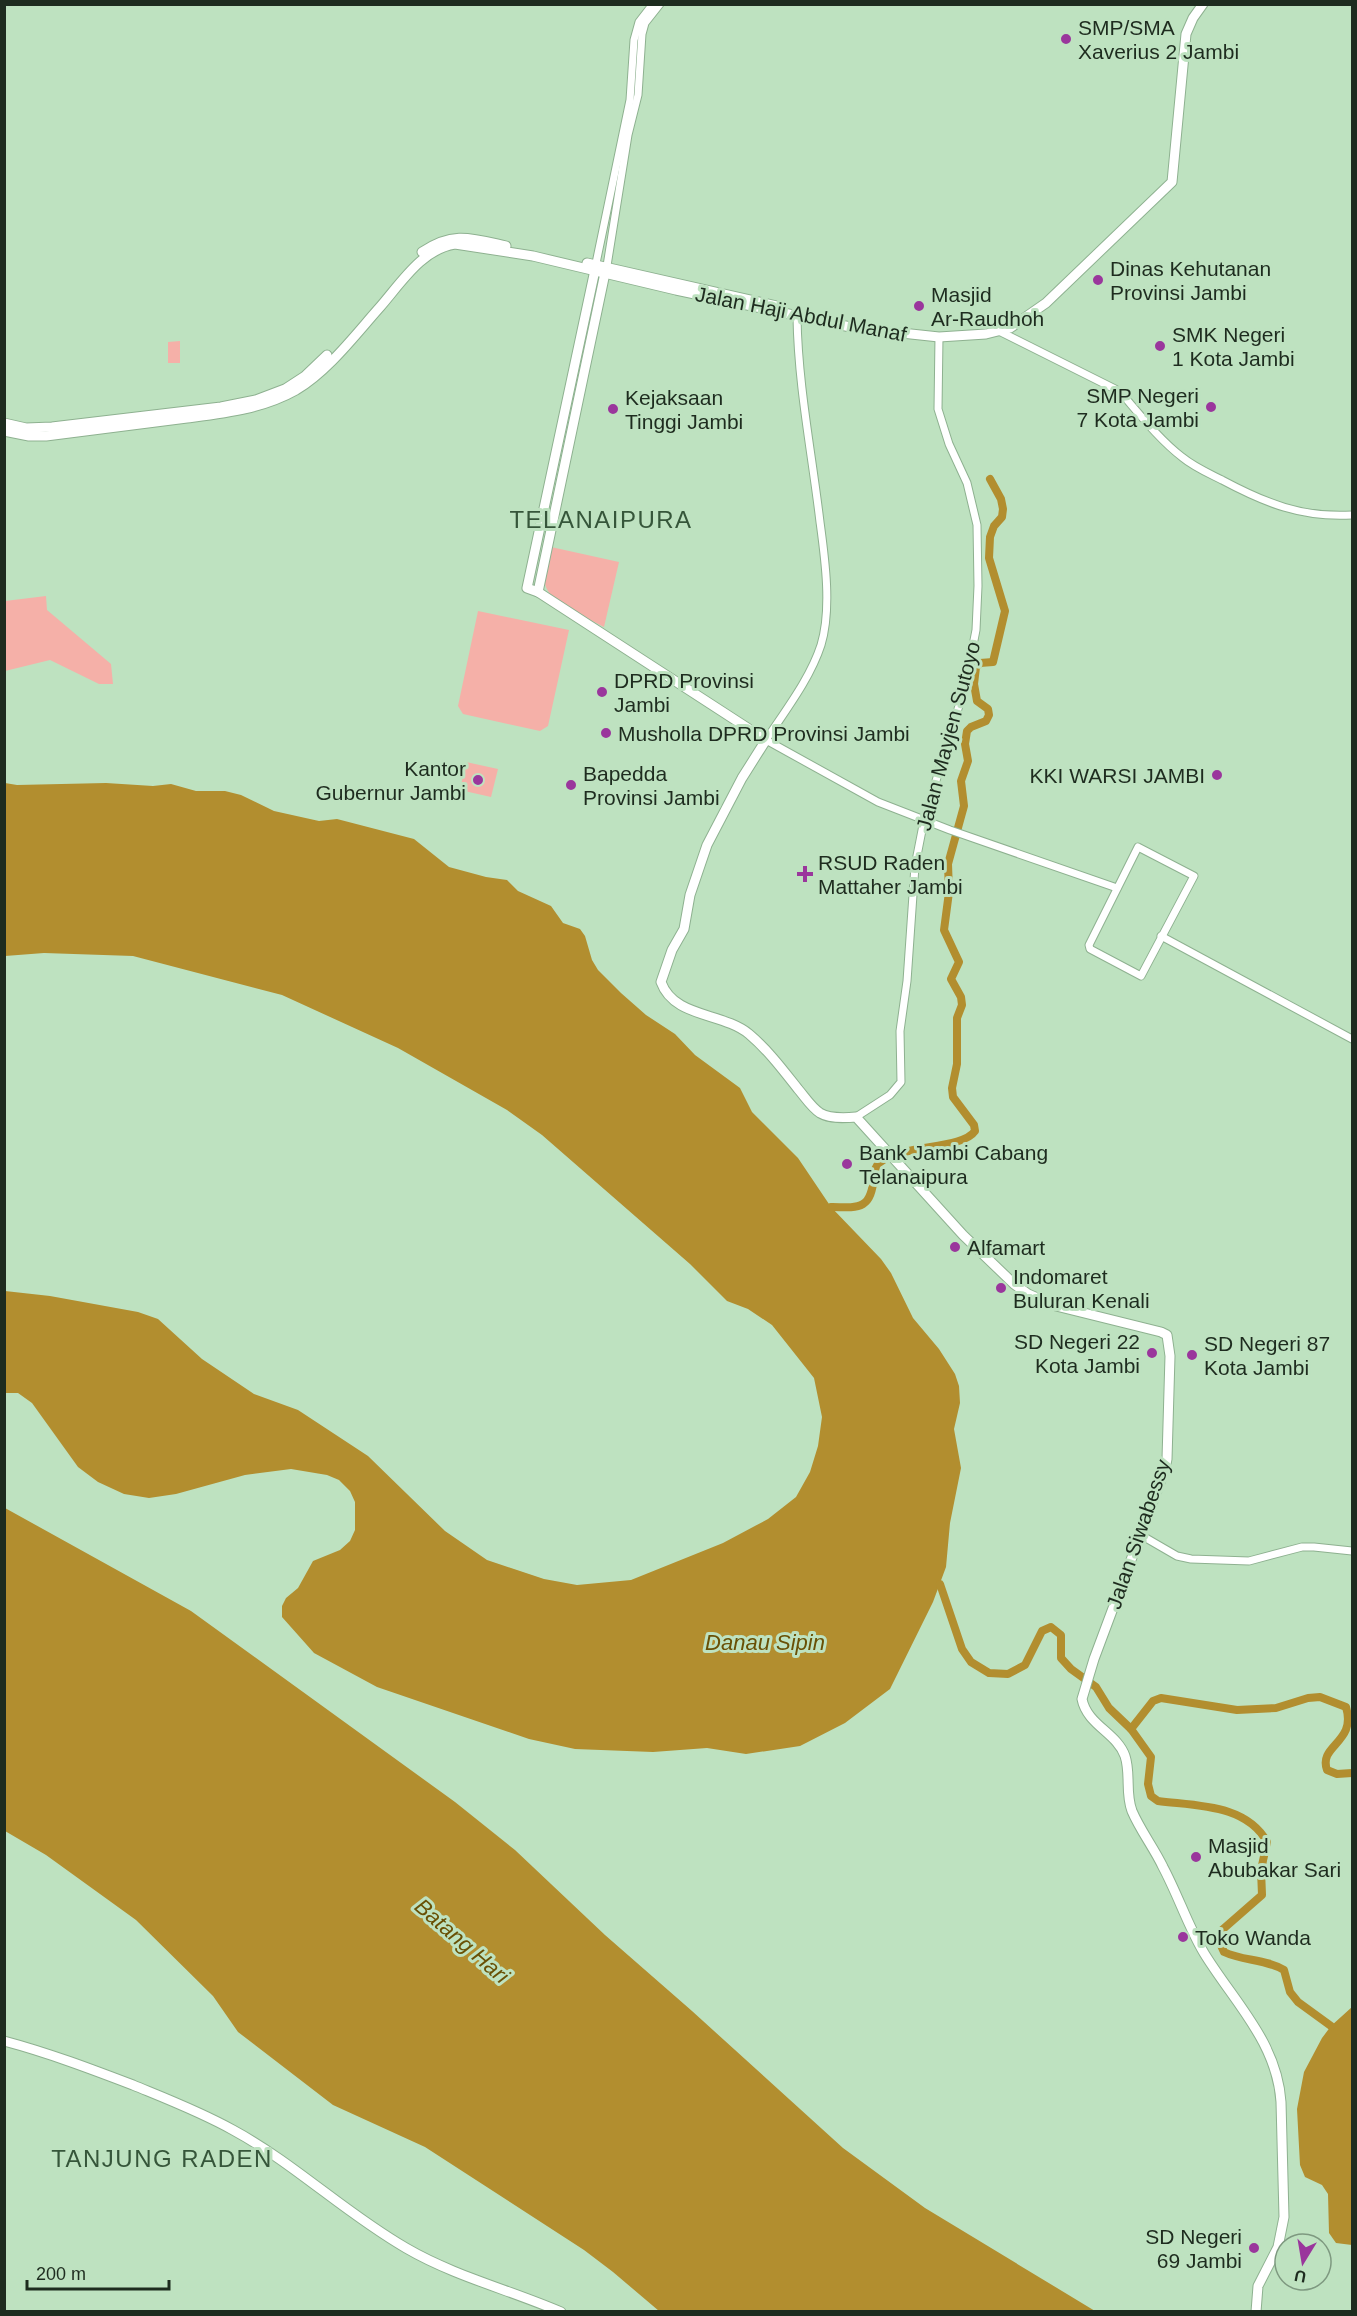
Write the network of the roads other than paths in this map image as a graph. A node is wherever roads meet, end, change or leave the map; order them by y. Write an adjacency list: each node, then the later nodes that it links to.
1 (653, 4): 5 (street)
2 (660, 4): 5 (street)
3 (1198, 4): 6 (main road)
4 (1203, 4): 6 (main road)
5 (632, 112): 7 (street); 8 (street)
6 (1177, 117): 11 (main road)
7 (595, 267): 8 (main road, Jalan Haji Abdul Manaf); 14 (main road, Jalan Haji Abdul Manaf); 17 (main road)
8 (606, 270): 9 (main road, Jalan Haji Abdul Manaf); 17 (main road)
9 (765, 306): 10 (main road, Jalan Haji Abdul Manaf); 11 (main road, Jalan Haji Abdul Manaf)
10 (797, 316): 12 (main road, Jalan Haji Abdul Manaf); 18 (street)
11 (998, 330): 12 (main road, Jalan Haji Abdul Manaf); 16 (street)
12 (939, 337): 19 (street, Jalan Mayjen Sutoyo)
13 (4, 423): 14 (main road)
14 (100, 426): 15 (main road)
15 (4, 431)
16 (1353, 515)
17 (538, 592): 18 (main road)
18 (766, 740): 19 (street); 23 (main road)
19 (924, 820): 20 (street); 23 (street, Jalan Mayjen Sutoyo)
20 (1117, 888): 21 (street); 21 (street)
21 (1161, 936): 22 (street)
22 (1353, 1039)
23 (856, 1117): 24 (main road, Jalan Siwabessy)
24 (1139, 1534): 25 (street); 28 (main road, Jalan Siwabessy)
25 (1353, 1551)
26 (4, 2041): 27 (main road)
27 (561, 2312)
28 (1256, 2312)

